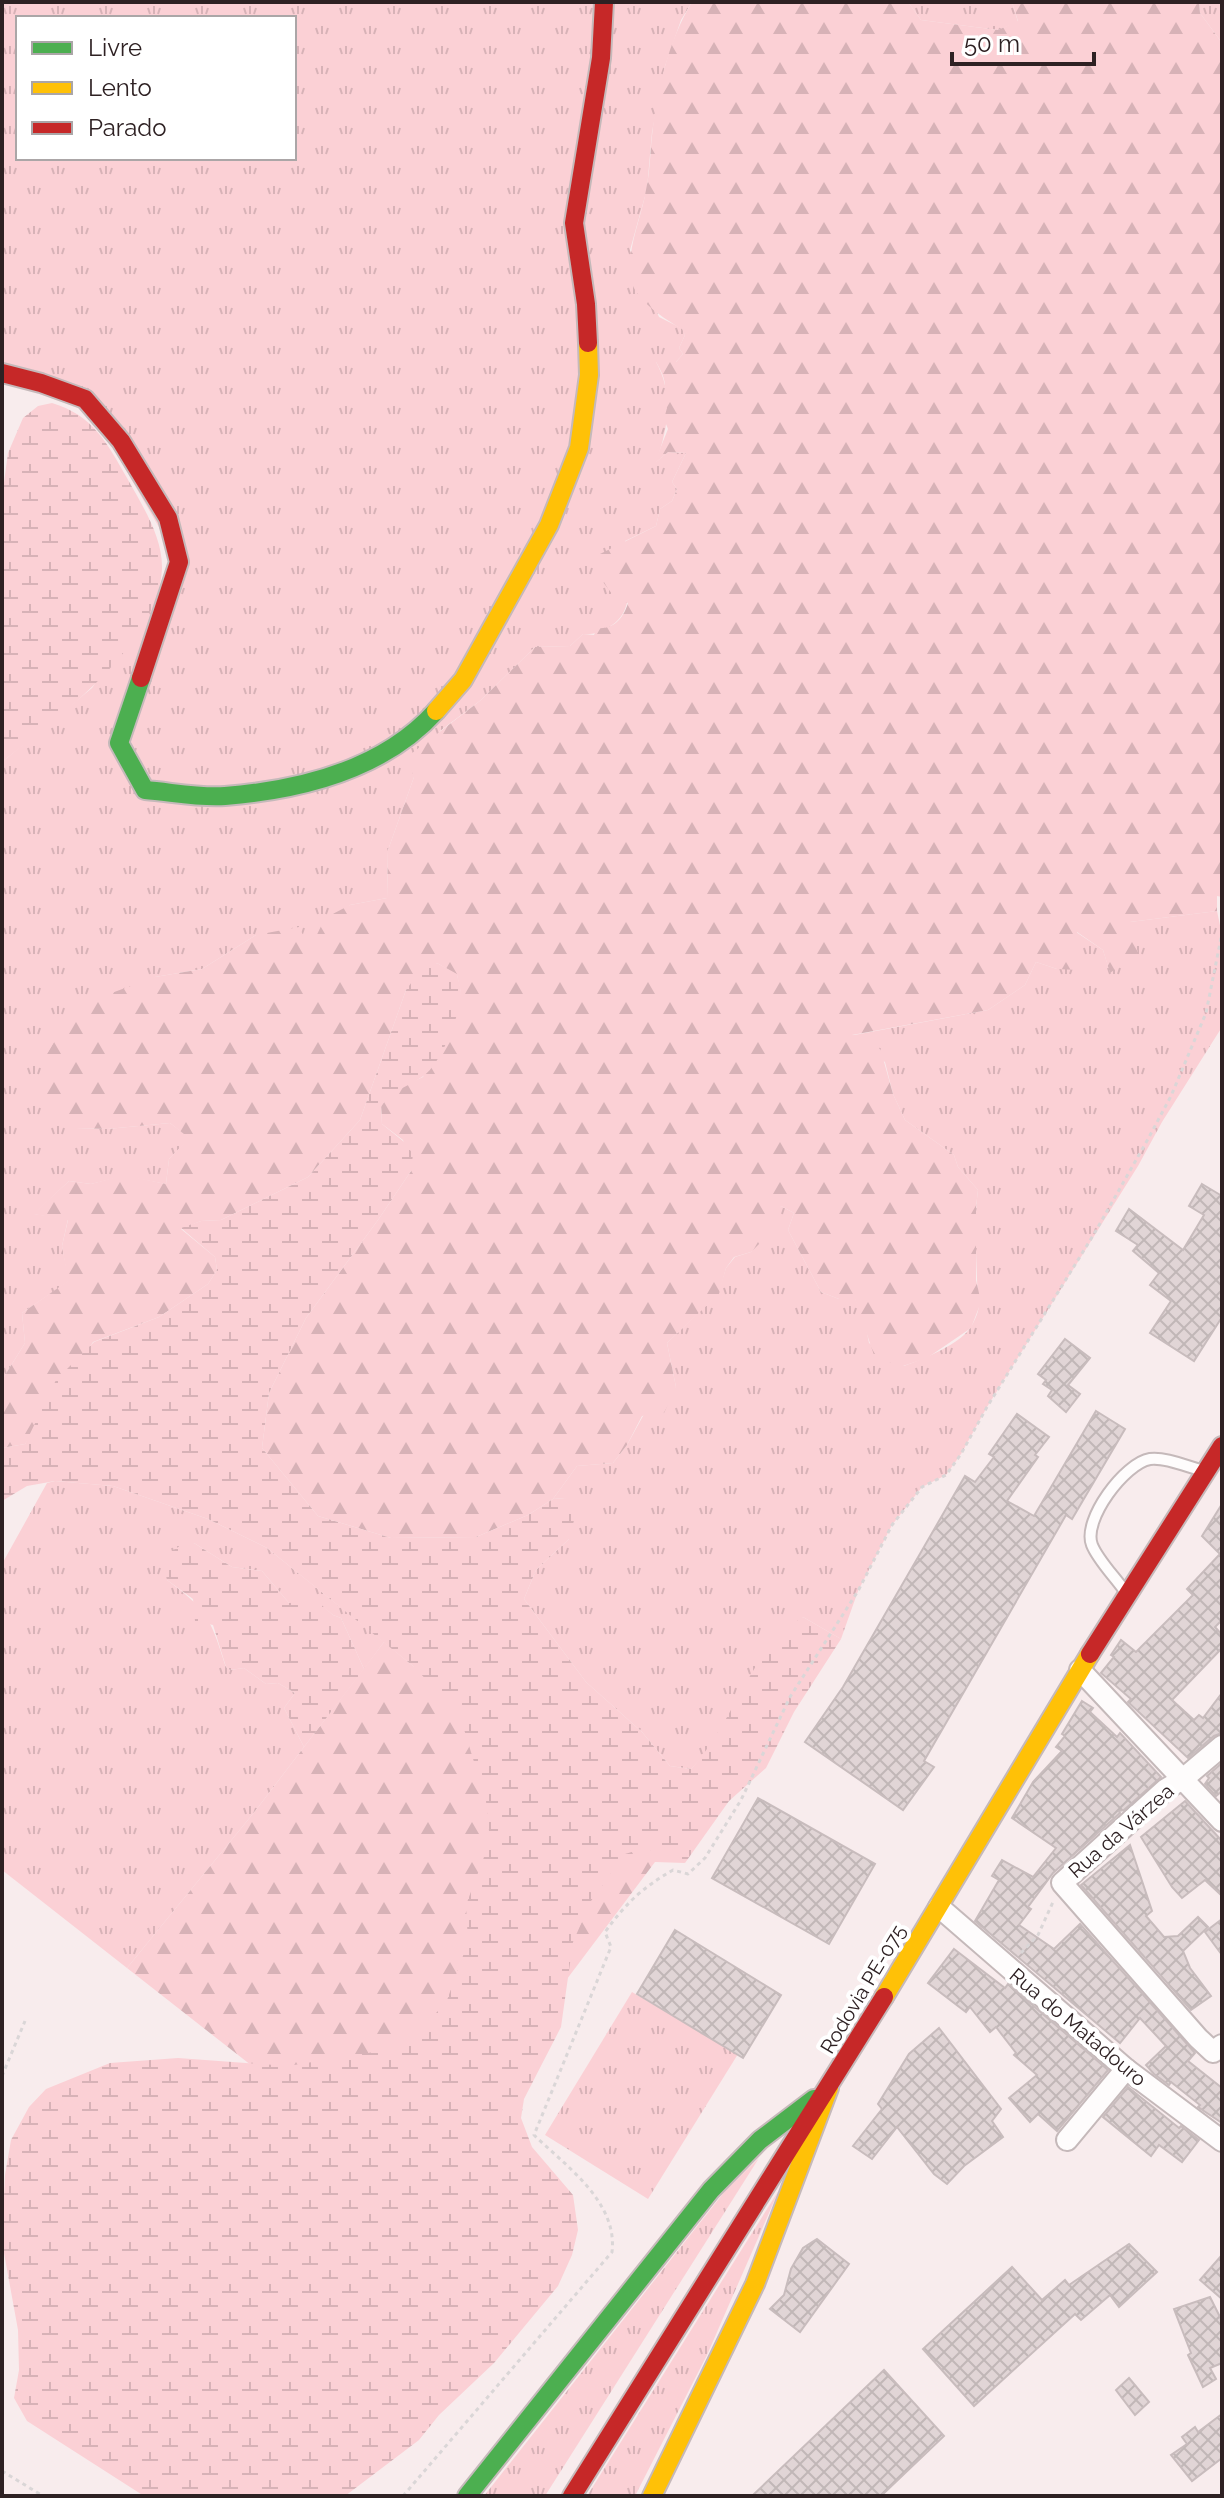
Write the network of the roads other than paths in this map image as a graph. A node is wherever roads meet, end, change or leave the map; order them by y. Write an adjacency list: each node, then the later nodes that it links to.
1 (604, 2): 2 (main road)
2 (2, 373)
3 (1222, 1446): 4 (main road, Rodovia PE-075)
4 (1206, 1471): 5 (main road, Rodovia PE-075); 5 (lane)
5 (1128, 1594): 6 (main road, Rodovia PE-075)
6 (1080, 1670): 8 (street); 10 (main road, Rodovia PE-075)
7 (1222, 1746): 8 (street, Rua da Várzea)
8 (1183, 1779): 9 (street); 11 (street, Rua da Várzea)
9 (1222, 1821)
10 (939, 1907): 12 (street, Rua do Matadouro); 13 (main road, Rodovia PE-075)
11 (1217, 2048)
12 (1126, 2069): 14 (street); 15 (street, Rua do Matadouro)
13 (829, 2088): 16 (main road, Rodovia PE-075); 17 (main road); 18 (main road)
14 (1067, 2140)
15 (1222, 2141)
16 (467, 2496)
17 (572, 2496)
18 (652, 2496)

